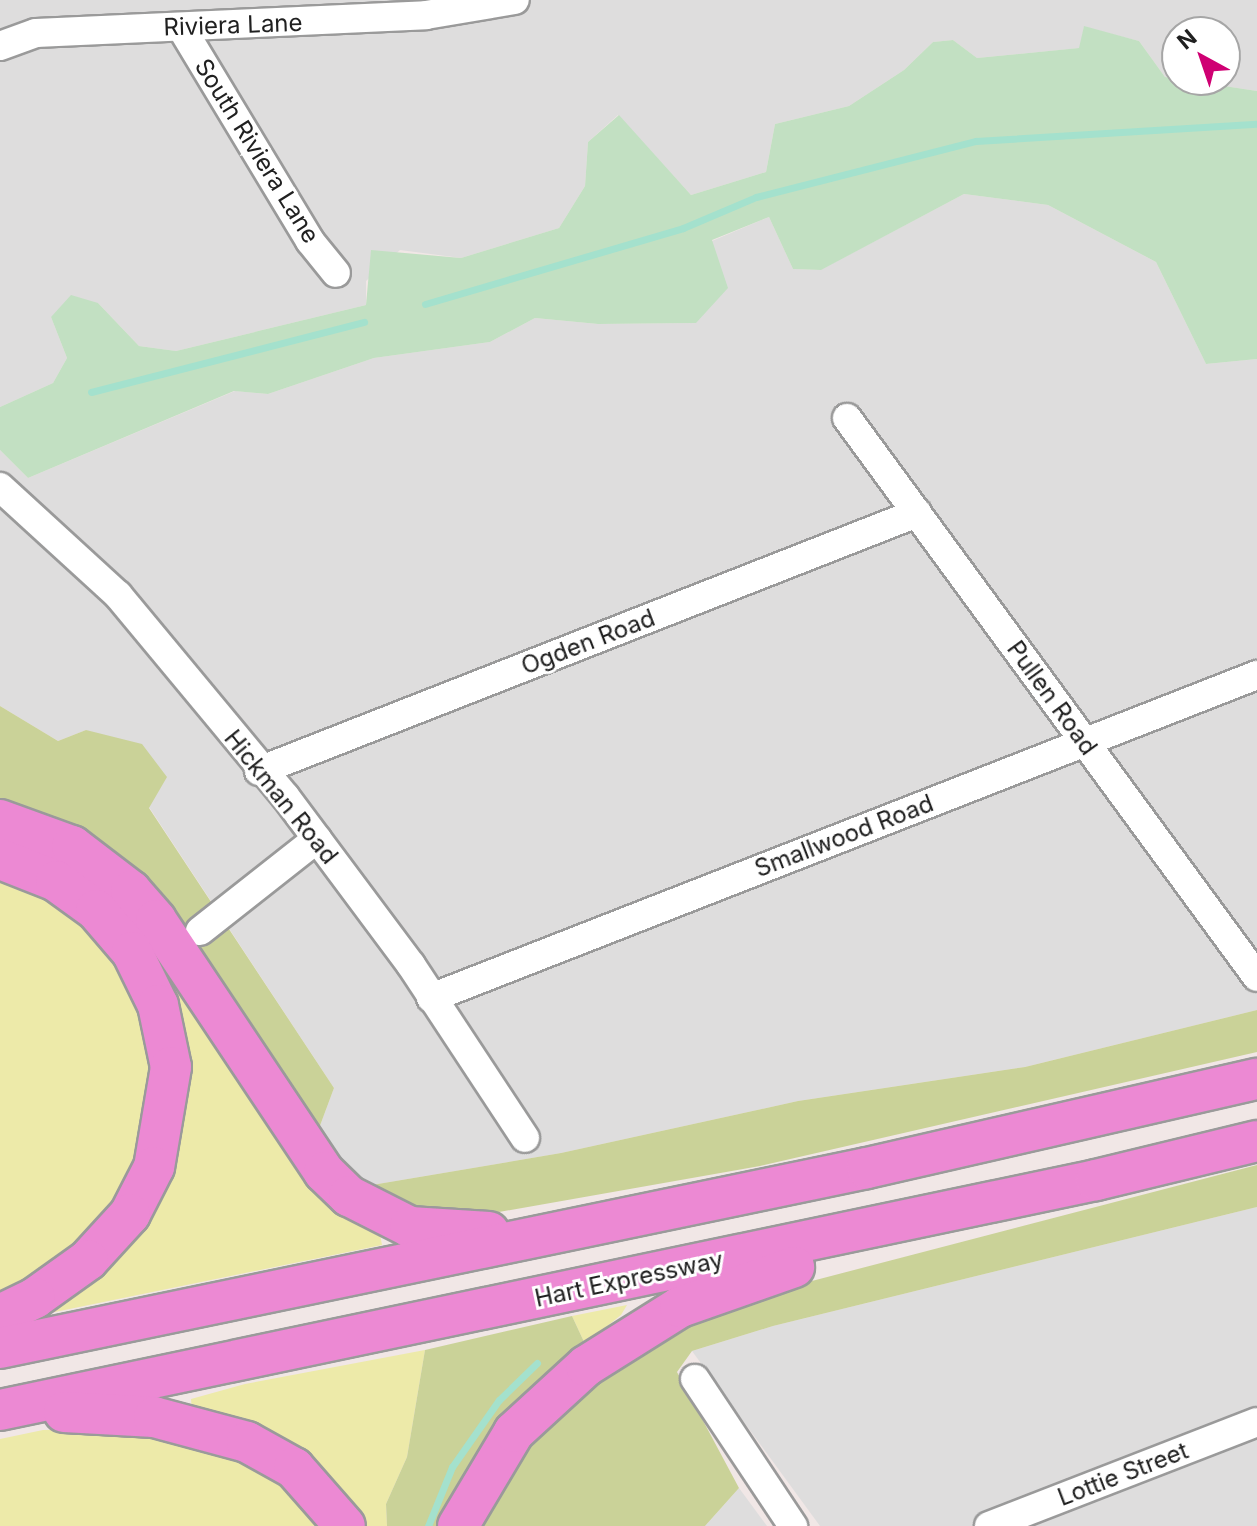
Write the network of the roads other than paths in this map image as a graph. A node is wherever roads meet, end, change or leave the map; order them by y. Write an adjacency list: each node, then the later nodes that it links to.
1 (515, 0): 2 (street, Riviera Lane)
2 (181, 27): 3 (street, Riviera Lane); 4 (street, South Riviera Lane)
3 (0, 46)
4 (336, 273)
5 (847, 418): 7 (street, Pullen Road)
6 (0, 487): 10 (street, Hickman Road)
7 (917, 513): 9 (street, Pullen Road); 10 (street, Ogden Road)
8 (1257, 675): 9 (street, Smallwood Road)
9 (1084, 742): 15 (street, Pullen Road); 16 (street, Smallwood Road)
10 (259, 771): 12 (street, Hickman Road)
11 (0, 820): 21 (highway)
12 (317, 839): 14 (street); 16 (street, Hickman Road)
13 (0, 859): 22 (highway)
14 (200, 931)
15 (1257, 977)
16 (431, 998): 18 (street, Hickman Road)
17 (1257, 1079): 21 (highway)
18 (525, 1138)
19 (1257, 1141): 20 (highway, Hart Expressway)
20 (971, 1207): 25 (highway, Hart Expressway); 28 (highway)
21 (633, 1218): 23 (highway)
22 (0, 1315)
23 (0, 1348)
24 (695, 1379): 29 (street)
25 (0, 1411): 27 (highway)
26 (1257, 1422): 30 (street, Lottie Street)
27 (345, 1526)
28 (458, 1526)
29 (793, 1526)
30 (989, 1526)

